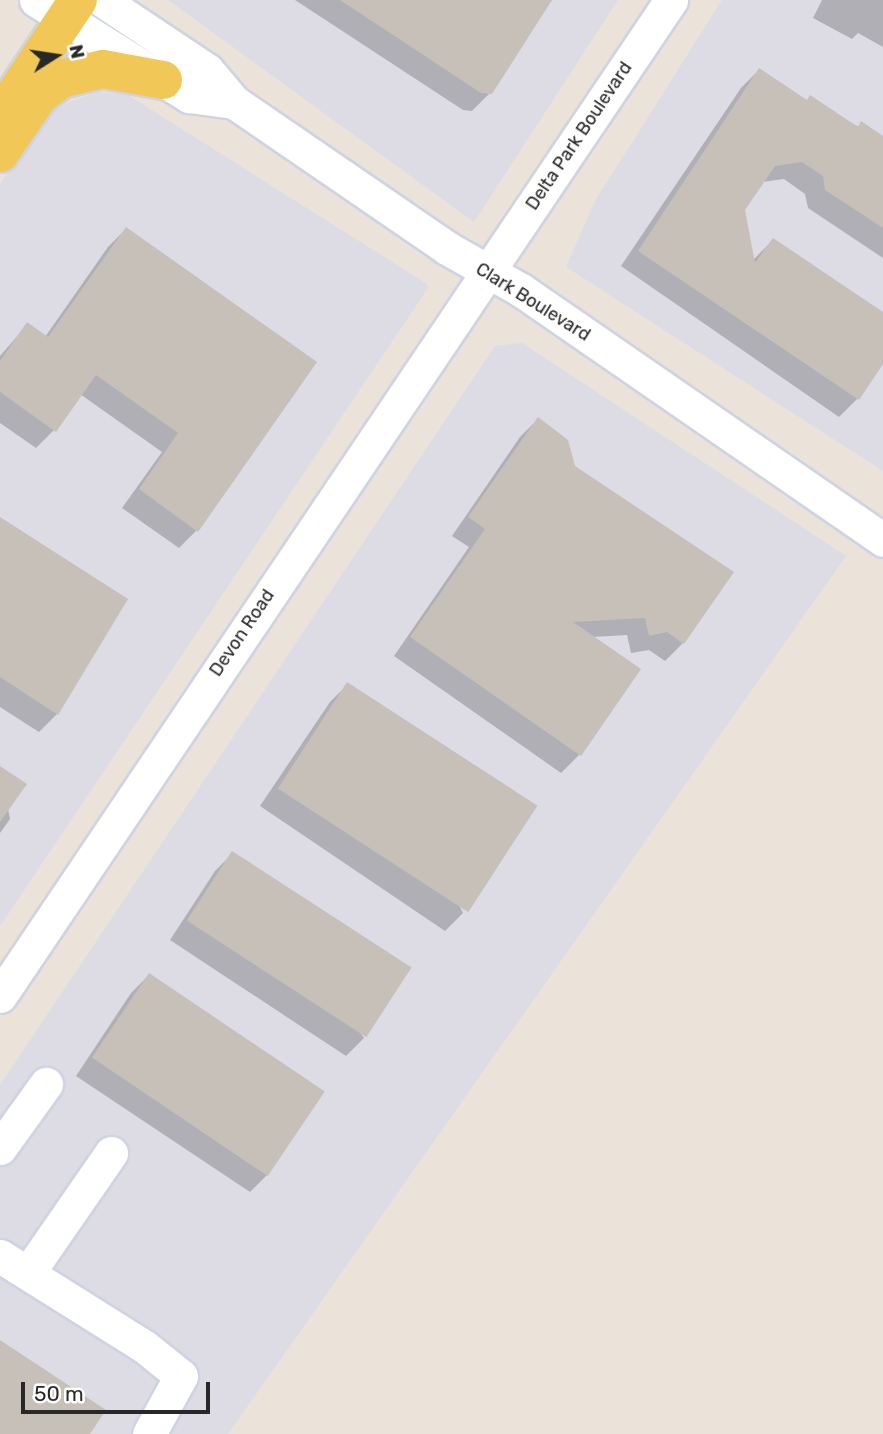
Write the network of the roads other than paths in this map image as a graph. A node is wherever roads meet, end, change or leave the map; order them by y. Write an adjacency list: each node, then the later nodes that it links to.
1 (102, 0): 5 (street, Clark Boulevard)
2 (671, 0): 8 (street, Delta Park Boulevard)
3 (60, 6): 4 (street, Clark Boulevard); 6 (main road)
4 (163, 80): 5 (street, Clark Boulevard); 7 (main road)
5 (234, 102): 8 (street, Clark Boulevard)
6 (0, 117)
7 (0, 153)
8 (487, 273): 9 (street, Clark Boulevard); 10 (street, Devon Road)
9 (883, 540)
10 (0, 996)
11 (46, 1084): 12 (street)
12 (0, 1148)
13 (111, 1153): 15 (street)
14 (0, 1256): 15 (street)
15 (28, 1273): 16 (street)
16 (149, 1434)

